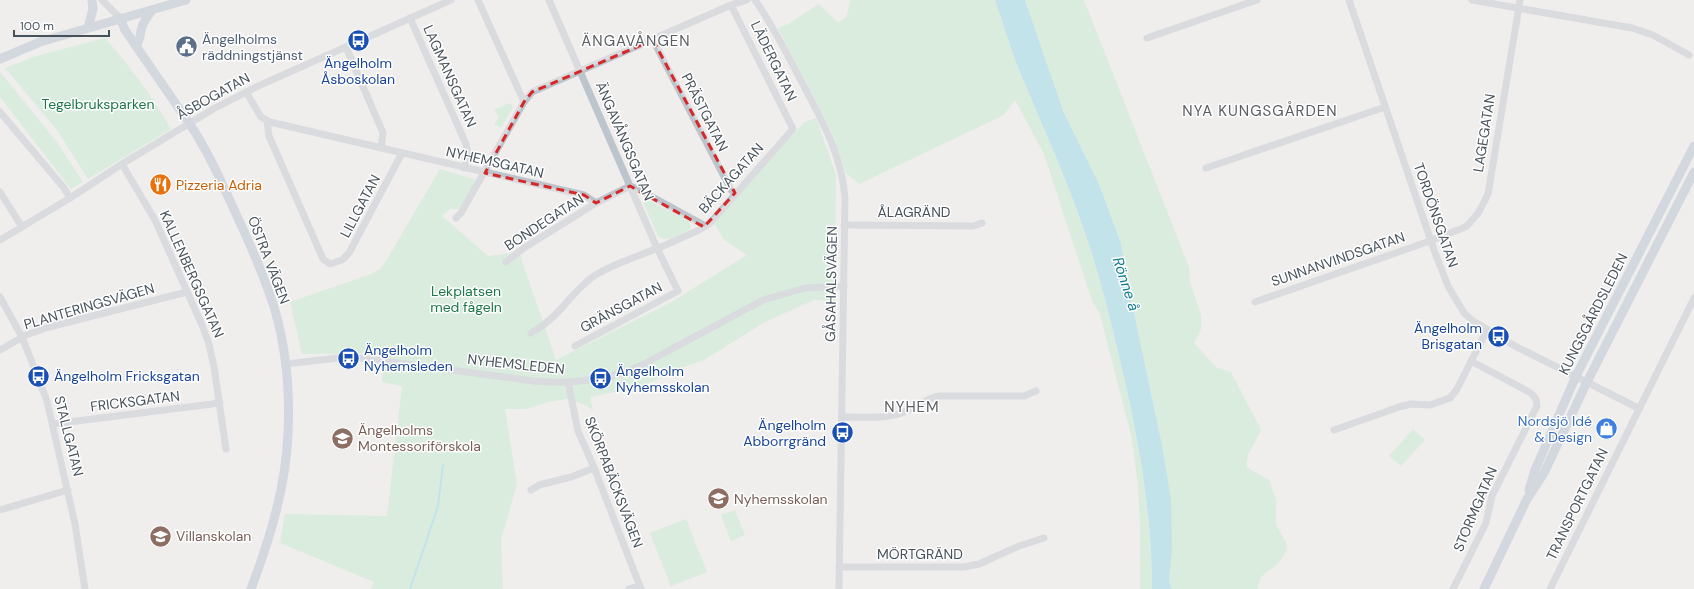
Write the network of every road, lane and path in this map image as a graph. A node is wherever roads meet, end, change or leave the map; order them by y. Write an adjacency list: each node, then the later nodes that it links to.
1 (92, 0): 18 (main road)
2 (102, 0): 16 (street, ÖSTRA VÄGEN)
3 (186, 0): 15 (main road)
4 (451, 0): 17 (street, ÅSBOGATAN)
5 (478, 0): 27 (street)
6 (549, 0): 25 (street, ÄNGAVÅNGSGATAN)
7 (747, 0): 13 (street)
8 (755, 0): 48 (street, GÅSAHALSVÄGEN)
9 (1257, 0): 19 (street)
10 (1349, 0): 28 (street, TORDÖNSGATAN)
11 (1472, 0): 14 (street)
12 (1520, 0): 14 (street, LAGEGATAN)
13 (731, 5): 20 (street); 32 (street, LÄDERGATAN)
14 (1519, 8): 23 (street); 52 (street, LAGEGATAN)
15 (152, 10): 16 (main road); 21 (main road)
16 (120, 18): 18 (main road); 21 (main road, ÖSTRA VÄGEN)
17 (410, 18): 22 (street, ÅSBOGATAN); 37 (street, LAGMANSGATAN)
18 (88, 28): 24 (main road)
19 (1147, 38)
20 (653, 40): 25 (street); 43 (street, PRÄSTGATAN)
21 (136, 46): 31 (main road, ÖSTRA VÄGEN)
22 (346, 47): 26 (street, ÅSBOGATAN); 34 (street)
23 (1689, 56)
24 (0, 59)
25 (581, 72): 27 (street); 41 (street, ÄNGAVÅNGSGATAN)
26 (246, 92): 30 (street); 31 (street, ÅSBOGATAN)
27 (524, 102): 40 (street)
28 (1385, 107): 38 (street); 52 (street, TORDÖNSGATAN)
29 (0, 112): 44 (street)
30 (267, 121): 34 (street, NYHEMSGATAN); 35 (street, LILLGATAN)
31 (189, 124): 36 (street, ÅSBOGATAN); 67 (main road, ÖSTRA VÄGEN)
32 (793, 129): 43 (street, BÄCKAGATAN)
33 (1694, 146): 68 (main road, KUNGSGÅRDSLEDEN)
34 (381, 148): 35 (street, NYHEMSGATAN)
35 (402, 153): 37 (street, NYHEMSGATAN)
36 (122, 164): 44 (street, ÅSBOGATAN); 57 (street, KALLENBERGSGATAN)
37 (464, 168): 40 (street, NYHEMSGATAN)
38 (1206, 168)
39 (1694, 172): 70 (main road, KUNGSGÅRDSLEDEN)
40 (485, 173): 45 (street, NYHEMSGATAN); 46 (street)
41 (630, 186): 45 (street); 49 (street); 53 (street, ÄNGAVÅNGSGATAN)
42 (0, 192): 50 (street)
43 (735, 193): 49 (street, BÄCKAGATAN)
44 (70, 198): 50 (street, ÅSBOGATAN)
45 (596, 203): 54 (street, BONDEGATAN)
46 (456, 218)
47 (982, 223): 48 (street, ÅLAGRÄND)
48 (844, 225): 55 (street, GÅSAHALSVÄGEN)
49 (704, 227): 53 (street, BÄCKAGATAN)
50 (22, 228): 51 (street, ÅSBOGATAN)
51 (0, 240)
52 (1430, 241): 60 (street, SUNNANVINDSGATAN); 61 (street, TORDÖNSGATAN)
53 (659, 247): 56 (street, ÄNGAVÅNGSGATAN); 62 (street, BÄCKAGATAN)
54 (506, 262)
55 (844, 286): 69 (street, NYHEMSLEDEN); 74 (street, GÅSAHALSVÄGEN)
56 (678, 291): 64 (street, GRÄNSGATAN)
57 (187, 292): 63 (street, PLANTERINGSVÄGEN); 72 (street, KALLENBERGSGATAN)
58 (0, 297): 63 (street, STALLGATAN)
59 (1694, 298): 73 (street, TRANSPORTGATAN)
60 (1255, 302)
61 (1487, 330): 66 (street); 68 (street, TORDÖNSGATAN)
62 (531, 333)
63 (22, 337): 65 (street, PLANTERINGSVÄGEN); 75 (street, STALLGATAN)
64 (575, 346)
65 (0, 350)
66 (1471, 361): 76 (street); 90 (street, STORMGATAN)
67 (286, 364): 69 (street, NYHEMSLEDEN); 87 (main road, ÖSTRA VÄGEN)
68 (1576, 376): 70 (street); 81 (main road, KUNGSGÅRDSLEDEN)
69 (568, 382): 78 (street, SKÖRPABÄCKSVÄGEN)
70 (1587, 382): 73 (street); 81 (main road, KUNGSGÅRDSLEDEN)
71 (1036, 390): 74 (street)
72 (220, 403): 75 (street, FRICKSGATAN); 77 (street, KALLENBERGSGATAN)
73 (1638, 408): 92 (street, TRANSPORTGATAN)
74 (842, 417): 84 (street, GÅSAHALSVÄGEN)
75 (53, 424): 79 (street, STALLGATAN)
76 (1334, 430)
77 (226, 449)
78 (594, 468): 80 (street); 85 (street, SKÖRPABÄCKSVÄGEN)
79 (68, 490): 82 (street); 86 (street, STALLGATAN)
80 (531, 490)
81 (1527, 499): 91 (main road, KUNGSGÅRDSLEDEN)
82 (0, 510)
83 (1044, 538): 84 (street, MÖRTGRÄND)
84 (839, 567): 89 (street, GÅSAHALSVÄGEN)
85 (640, 588): 88 (street)
86 (85, 589)
87 (251, 589)
88 (629, 589)
89 (839, 589)
90 (1453, 589)
91 (1484, 589)
92 (1550, 589)

